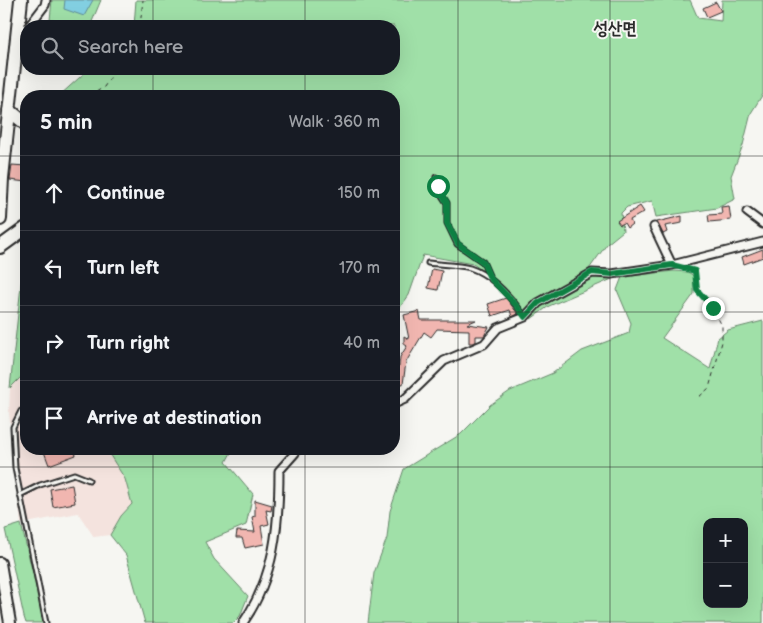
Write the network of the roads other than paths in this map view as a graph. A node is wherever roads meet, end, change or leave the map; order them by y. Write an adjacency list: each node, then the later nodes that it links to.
1 (21, 0): 5 (highway)
2 (46, 0): 3 (street)
3 (34, 20)
4 (20, 37): 5 (street)
5 (16, 42): 6 (highway)
6 (9, 110): 7 (highway); 10 (highway)
7 (20, 119)
8 (436, 177): 18 (lane)
9 (747, 212): 11 (street)
10 (0, 219)
11 (763, 224)
12 (654, 227): 17 (street)
13 (20, 232): 15 (highway)
14 (763, 242): 17 (street)
15 (0, 247)
16 (428, 263): 18 (lane)
17 (672, 265): 19 (street)
18 (490, 278): 19 (lane)
19 (525, 317): 20 (street)
20 (400, 401)
21 (20, 413): 24 (lane)
22 (292, 455): 28 (street)
23 (89, 480): 24 (lane)
24 (20, 495): 27 (lane)
25 (0, 563): 26 (main road)
26 (10, 623)
27 (46, 623)
28 (243, 623)

